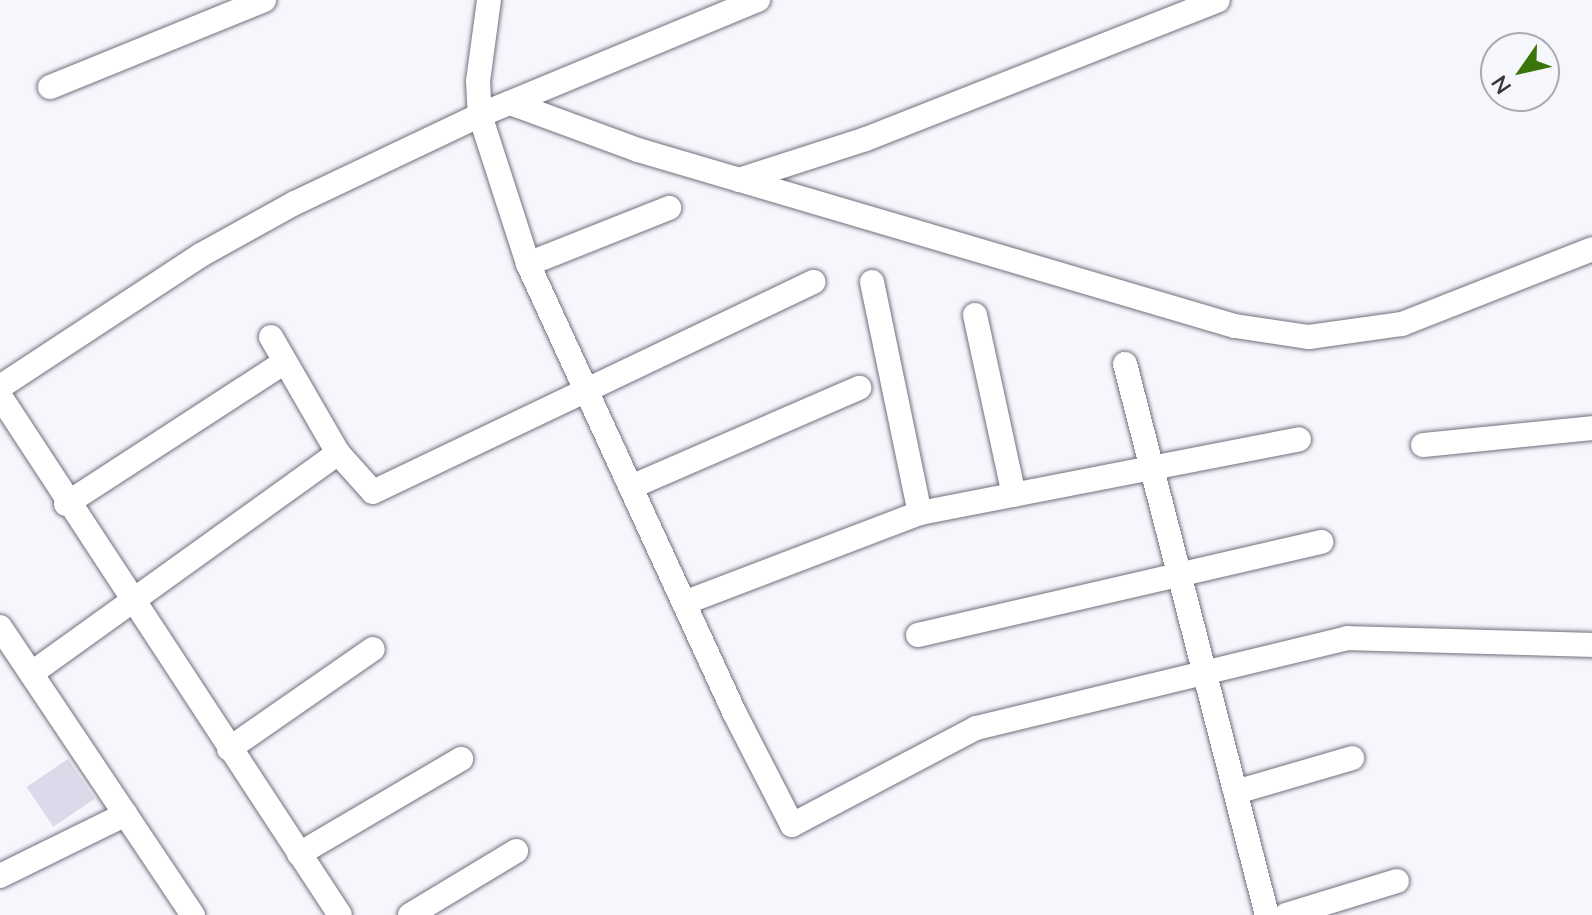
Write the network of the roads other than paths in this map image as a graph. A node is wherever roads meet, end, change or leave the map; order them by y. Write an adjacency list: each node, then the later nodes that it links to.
1 (264, 0): 5 (street)
2 (489, 0): 7 (street)
3 (758, 0): 6 (street)
4 (1218, 0): 8 (street)
5 (50, 87)
6 (510, 103): 7 (street); 8 (street)
7 (480, 115): 11 (street); 18 (street)
8 (739, 180): 10 (street)
9 (669, 208): 11 (street)
10 (1592, 249)
11 (528, 264): 20 (street)
12 (814, 282): 20 (street)
13 (872, 282): 30 (street)
14 (975, 315): 28 (street)
15 (271, 337): 16 (street)
16 (285, 362): 25 (street); 29 (street)
17 (1125, 364): 26 (street)
18 (0, 387)
19 (859, 388): 27 (street)
20 (587, 392): 25 (street); 27 (street)
21 (0, 396): 29 (street)
22 (1592, 428): 24 (street)
23 (1299, 439): 26 (street)
24 (1423, 445)
25 (338, 453): 34 (street)
26 (1152, 467): 28 (street); 32 (street)
27 (631, 487): 33 (street)
28 (1014, 495): 30 (street)
29 (66, 504): 34 (street)
30 (920, 513): 33 (street)
31 (1321, 542): 32 (street)
32 (1179, 574): 36 (street); 40 (street)
33 (684, 603): 40 (street)
34 (132, 604): 39 (street); 41 (street)
35 (0, 627): 39 (street)
36 (918, 635)
37 (1592, 645): 40 (street)
38 (373, 649): 41 (street)
39 (32, 673): 45 (street)
40 (1205, 674): 44 (street)
41 (229, 749): 47 (street)
42 (1352, 758): 44 (street)
43 (461, 759): 47 (street)
44 (1236, 792): 53 (street)
45 (126, 814): 48 (street); 50 (street)
46 (516, 851): 52 (street)
47 (299, 854): 51 (street)
48 (0, 876)
49 (1397, 881): 54 (street)
50 (193, 915)
51 (340, 915)
52 (410, 915)
53 (1267, 915)
54 (1286, 915)

